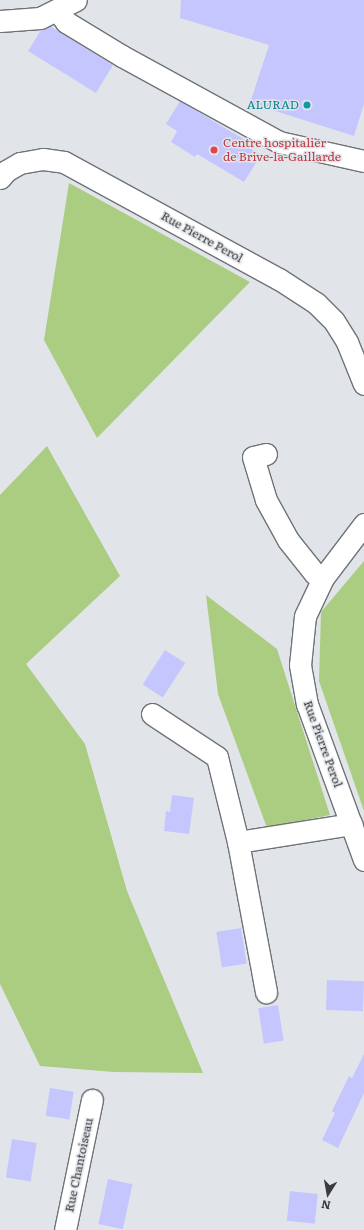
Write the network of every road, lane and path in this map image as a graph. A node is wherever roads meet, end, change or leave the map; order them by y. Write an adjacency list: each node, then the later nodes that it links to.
1 (76, 0): 2 (street)
2 (57, 10): 3 (street); 4 (street)
3 (0, 21)
4 (364, 161)
5 (0, 178): 6 (street, Rue Pierre Perol)
6 (364, 384)
7 (266, 454): 9 (street)
8 (364, 524): 9 (street, Rue Pierre Perol)
9 (323, 578): 11 (street, Rue Pierre Perol)
10 (152, 714): 12 (street)
11 (352, 824): 12 (street); 13 (street, Rue Pierre Perol)
12 (238, 842): 14 (street)
13 (364, 860)
14 (266, 992)
15 (92, 1100): 16 (street, Rue Chantoiseau)
16 (65, 1230)

